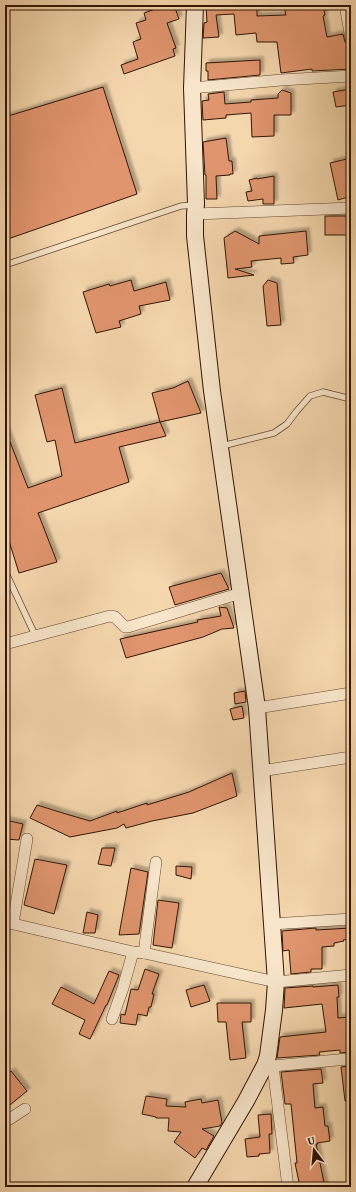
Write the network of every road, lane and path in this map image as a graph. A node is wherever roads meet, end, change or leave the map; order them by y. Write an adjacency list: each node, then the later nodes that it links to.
1 (195, 5): 5 (street)
2 (345, 5): 3 (street)
3 (351, 38)
4 (351, 76): 5 (street)
5 (192, 88): 7 (street)
6 (351, 208): 7 (street)
7 (195, 209): 8 (lane); 10 (street)
8 (5, 265)
9 (351, 399): 10 (lane)
10 (220, 446): 12 (street)
11 (5, 571): 13 (lane)
12 (241, 593): 13 (street); 16 (street)
13 (35, 635): 14 (street)
14 (5, 644)
15 (351, 693): 16 (street)
16 (256, 708): 18 (street)
17 (351, 757): 18 (street)
18 (261, 771): 23 (street)
19 (27, 838): 22 (street)
20 (156, 862): 24 (street)
21 (351, 919): 23 (street)
22 (9, 923): 24 (street)
23 (272, 924): 26 (street)
24 (138, 952): 26 (street); 27 (street)
25 (351, 975): 26 (street)
26 (276, 982): 29 (street)
27 (112, 1019)
28 (351, 1059): 29 (street)
29 (269, 1066): 32 (street); 33 (street)
30 (25, 1109): 31 (street)
31 (5, 1122)
32 (196, 1187)
33 (288, 1187)

